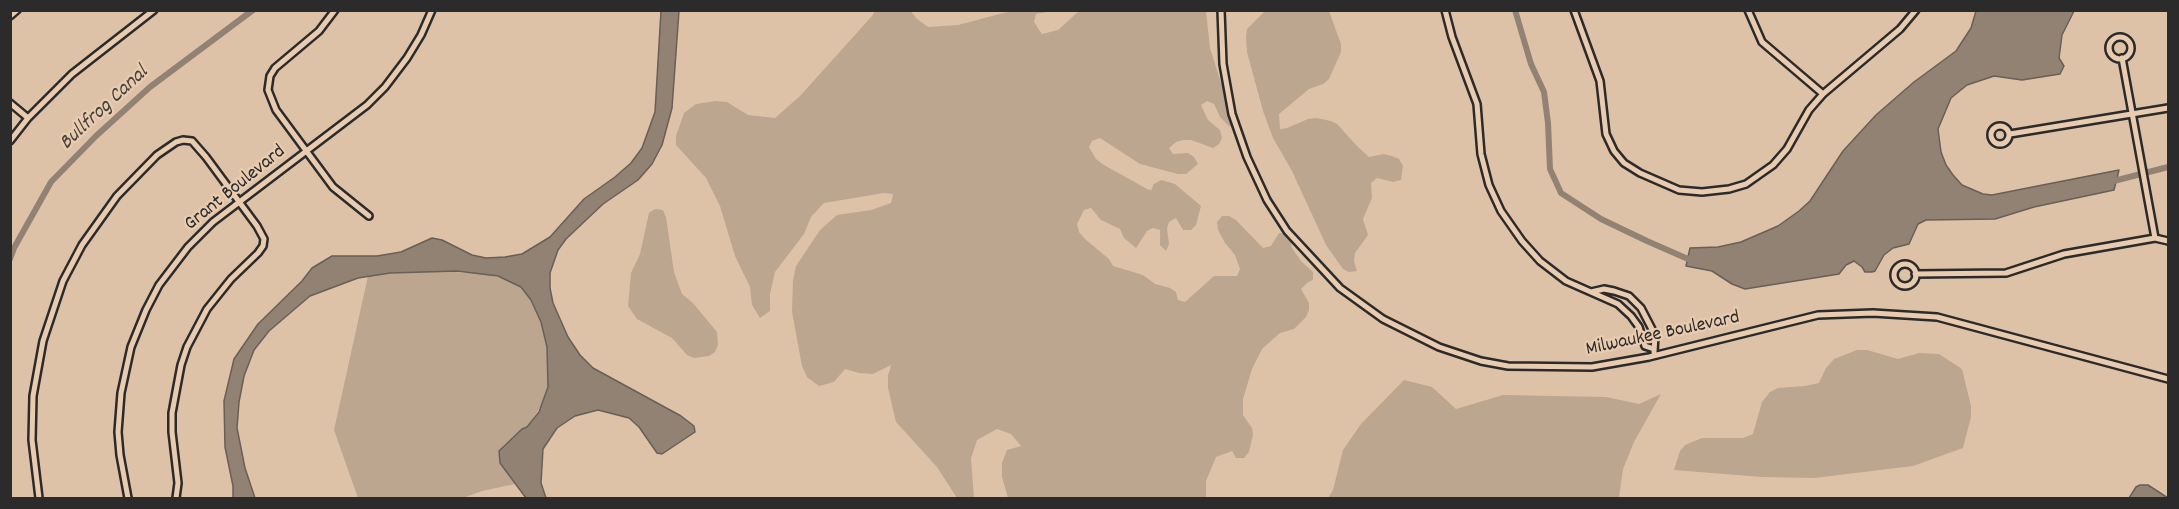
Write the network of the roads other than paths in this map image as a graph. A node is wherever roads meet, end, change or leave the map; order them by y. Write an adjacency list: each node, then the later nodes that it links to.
1 (16, 10): 10 (street)
2 (154, 10): 16 (street)
3 (334, 10): 19 (street)
4 (432, 10): 19 (street, Grant Boulevard)
5 (1221, 10): 28 (street, Milwaukee Boulevard)
6 (1445, 10): 25 (street)
7 (1574, 10): 12 (street)
8 (1748, 10): 12 (street)
9 (1916, 10): 12 (street)
10 (10, 16)
11 (2122, 58): 11 (street); 15 (street)
12 (1823, 94)
13 (10, 103): 16 (street)
14 (2169, 108): 15 (street)
15 (2133, 115): 17 (street); 22 (street)
16 (28, 118): 18 (street)
17 (2010, 134)
18 (10, 141)
19 (307, 151): 20 (street, Grant Boulevard); 21 (street)
20 (240, 202): 30 (street); 31 (street, Grant Boulevard); 32 (street)
21 (369, 216)
22 (2155, 238): 23 (street); 24 (street)
23 (2169, 241)
24 (1915, 274): 24 (street)
25 (1589, 292): 26 (street); 27 (street)
26 (1641, 308): 27 (street); 28 (street)
27 (1632, 316): 28 (street)
28 (1654, 353): 29 (street, Milwaukee Boulevard)
29 (2169, 379)
30 (39, 498)
31 (128, 498)
32 (176, 498)

